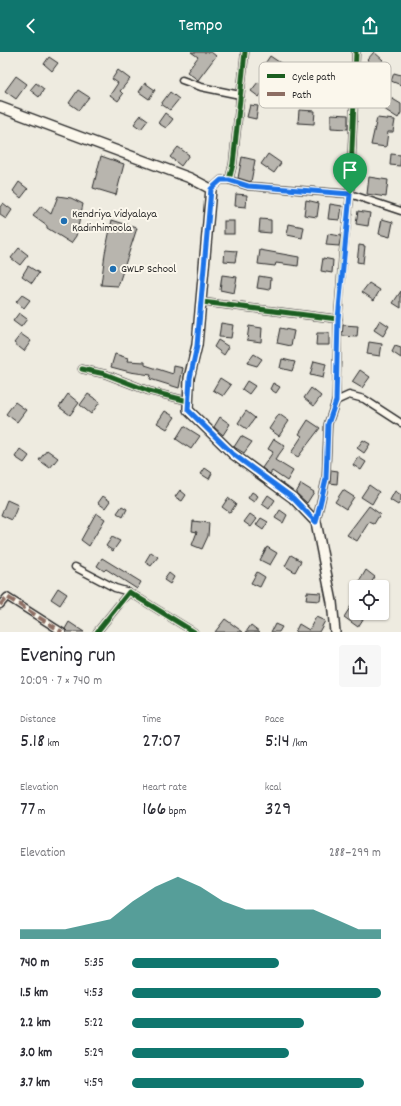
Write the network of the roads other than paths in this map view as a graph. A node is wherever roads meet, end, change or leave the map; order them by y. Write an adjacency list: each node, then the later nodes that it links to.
1 (245, 52): 5 (street)
2 (356, 52): 3 (street)
3 (356, 62)
4 (182, 80): 5 (street)
5 (240, 95): 8 (street)
6 (0, 107): 9 (main road)
7 (354, 108): 10 (street)
8 (229, 180): 9 (street); 10 (street)
9 (211, 189): 12 (main road)
10 (350, 194): 11 (street); 13 (street)
11 (401, 211)
12 (202, 302): 13 (street); 15 (main road)
13 (338, 319): 16 (street)
14 (82, 369): 15 (street)
15 (188, 401): 18 (main road)
16 (336, 401): 17 (street); 18 (street)
17 (401, 423)
18 (316, 522): 25 (main road)
19 (75, 567): 20 (street)
20 (129, 592): 23 (street); 24 (street)
21 (0, 606): 22 (street)
22 (62, 632)
23 (97, 632)
24 (194, 632)
25 (335, 632)

